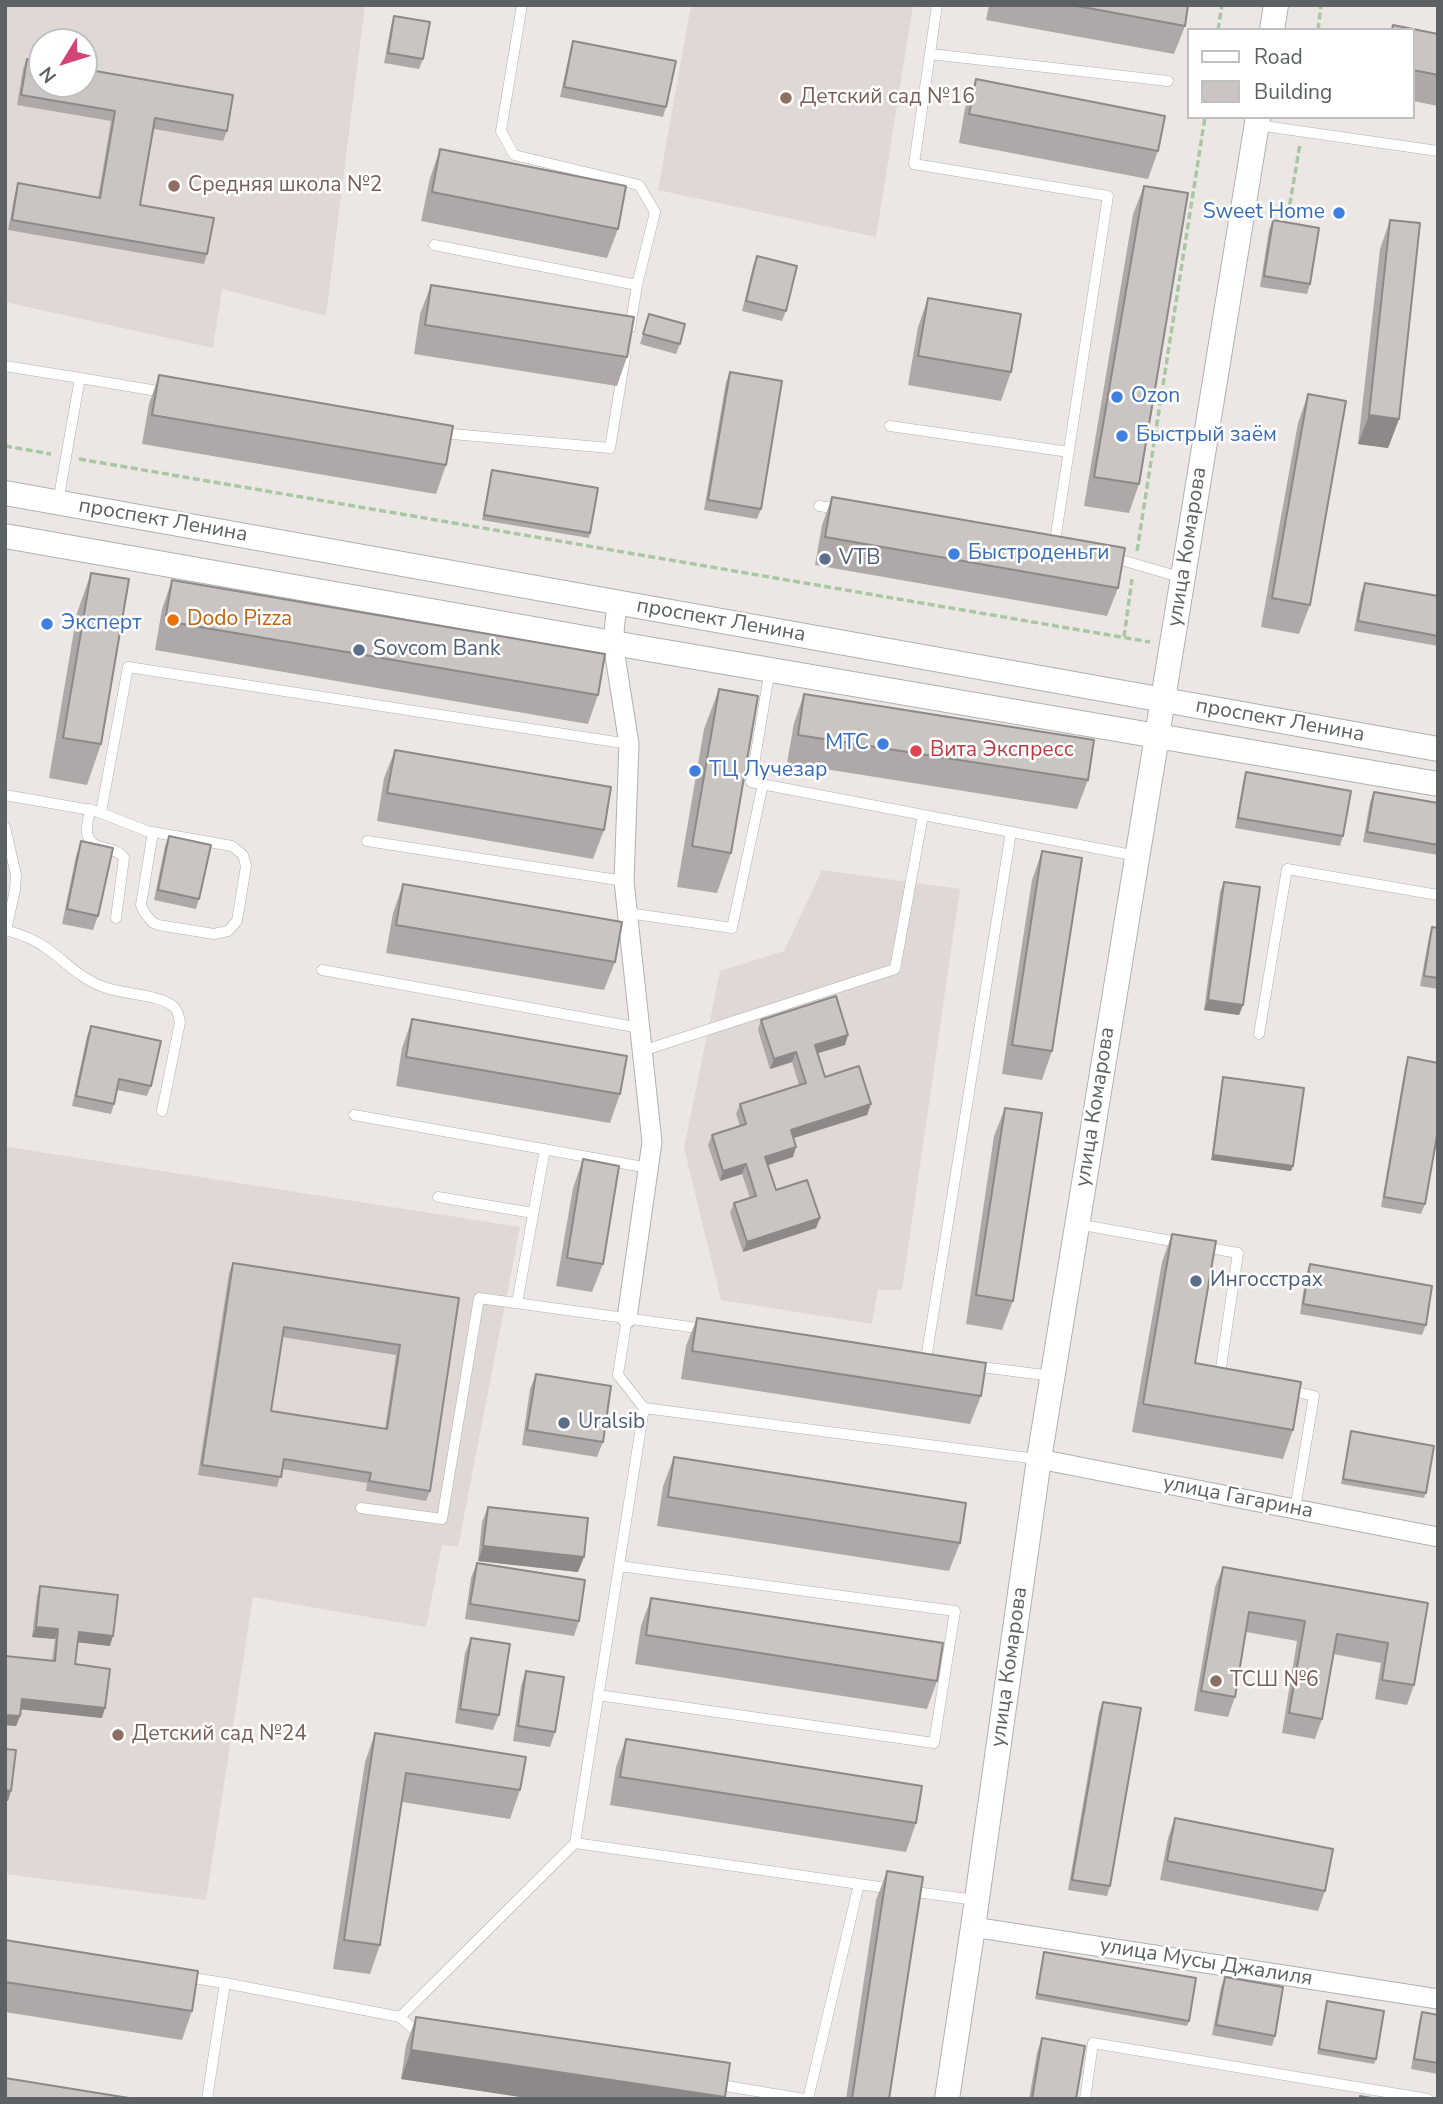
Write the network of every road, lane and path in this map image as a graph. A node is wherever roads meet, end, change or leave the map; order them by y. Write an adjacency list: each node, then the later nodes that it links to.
1 (522, 5): 17 (lane)
2 (937, 5): 9 (lane)
3 (1222, 5): 6 (path)
4 (1276, 5): 7 (street)
5 (1321, 5): 8 (path)
6 (1218, 28)
7 (1272, 28)
8 (1318, 28)
9 (930, 54): 10 (lane); 24 (lane)
10 (1168, 81)
11 (1205, 119): 35 (path)
12 (1257, 121): 13 (lane); 36 (street, улица Комарова)
13 (1302, 132): 14 (lane); 15 (path)
14 (1438, 151)
15 (1288, 215)
16 (434, 245): 17 (lane)
17 (637, 285): 22 (lane)
18 (5, 366): 19 (lane)
19 (80, 379): 20 (lane); 25 (lane)
20 (175, 394)
21 (890, 426): 24 (lane)
22 (433, 432)
23 (5, 446): 25 (path)
24 (1069, 452): 32 (lane)
25 (66, 457): 27 (lane); 38 (path)
26 (6, 496): 27 (street, проспект Ленина)
27 (58, 502): 37 (street, проспект Ленина)
28 (819, 506): 29 (lane)
29 (846, 510)
30 (5, 536): 40 (street, проспект Ленина)
31 (1042, 540): 32 (lane)
32 (1055, 541): 33 (lane)
33 (1069, 545)
34 (1095, 553): 35 (lane)
35 (1135, 564): 36 (lane); 38 (path)
36 (1182, 578): 42 (street, улица Комарова)
37 (617, 602): 40 (street); 42 (street, проспект Ленина)
38 (1124, 638): 39 (path)
39 (1150, 642)
40 (613, 643): 41 (street, проспект Ленина); 44 (street)
41 (770, 669): 43 (street, проспект Ленина); 46 (lane)
42 (1163, 700): 43 (street, улица Комарова); 45 (street, проспект Ленина)
43 (1157, 735): 47 (street, проспект Ленина); 55 (street, улица Комарова)
44 (629, 744): 49 (lane); 56 (street)
45 (1438, 749)
46 (763, 784): 50 (lane); 58 (lane)
47 (1438, 784)
48 (5, 795): 49 (lane)
49 (96, 811): 52 (lane); 59 (lane)
50 (923, 815): 53 (lane); 64 (lane)
51 (5, 827): 60 (lane)
52 (153, 832): 52 (lane)
53 (1011, 832): 55 (lane); 76 (lane)
54 (368, 841): 56 (lane)
55 (1137, 856): 71 (street, улица Комарова)
56 (624, 881): 58 (street)
57 (1438, 895): 63 (lane)
58 (628, 913): 62 (street)
59 (116, 918)
60 (6, 930): 65 (lane)
61 (321, 970): 62 (lane)
62 (640, 1028): 64 (street)
63 (1259, 1034)
64 (642, 1051): 68 (street)
65 (162, 1111)
66 (354, 1115): 67 (lane)
67 (545, 1149): 68 (lane); 70 (lane)
68 (649, 1168): 73 (street)
69 (438, 1197): 70 (lane)
70 (533, 1213): 72 (lane)
71 (1077, 1224): 79 (street, улица Комарова); 80 (lane)
72 (517, 1303): 73 (lane); 84 (lane)
73 (627, 1318): 74 (lane); 82 (lane)
74 (723, 1331)
75 (913, 1357): 76 (lane)
76 (926, 1359): 77 (lane)
77 (939, 1361)
78 (964, 1364): 79 (lane)
79 (1052, 1376): 83 (street, улица Комарова)
80 (1234, 1377)
81 (1273, 1386): 85 (lane)
82 (644, 1409): 83 (lane); 87 (lane)
83 (1039, 1459): 85 (street, улица Гагарина); 91 (street, улица Комарова)
84 (361, 1508)
85 (1295, 1509): 86 (street, улица Гагарина)
86 (1438, 1537)
87 (619, 1566): 88 (lane); 88 (lane)
88 (598, 1695): 89 (lane)
89 (575, 1843): 90 (lane); 96 (lane)
90 (859, 1884): 91 (lane); 100 (lane)
91 (977, 1900): 92 (street, улица Комарова)
92 (973, 1927): 95 (street, улица Мусы Джалиля); 101 (street, улица Комарова)
93 (170, 1975): 94 (lane)
94 (225, 1983): 96 (lane); 99 (lane)
95 (1438, 1999)
96 (400, 2017): 97 (lane)
97 (424, 2038)
98 (709, 2084): 100 (lane)
99 (207, 2099)
100 (806, 2099)
101 (947, 2099)
102 (1085, 2099): 103 (lane)
103 (1428, 2099)

